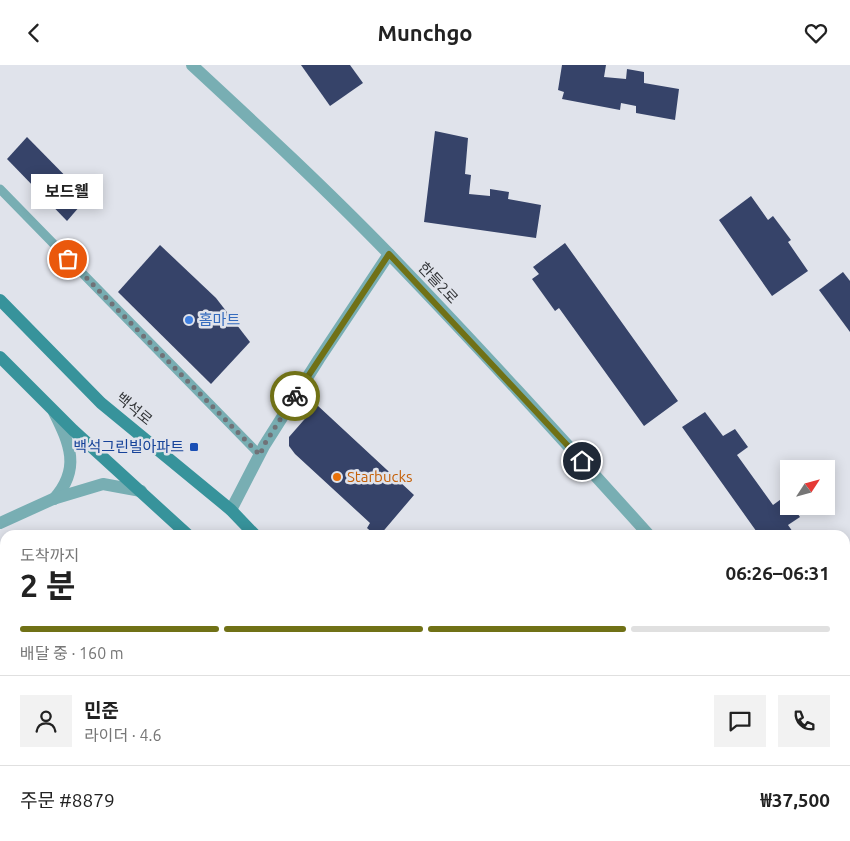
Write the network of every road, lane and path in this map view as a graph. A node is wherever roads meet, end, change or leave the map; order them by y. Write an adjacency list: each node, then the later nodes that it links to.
1 (192, 65): 3 (street, 한들2로)
2 (0, 189): 7 (lane)
3 (389, 254): 7 (street); 14 (street, 한들2로)
4 (0, 300): 10 (main road, 백석로)
5 (0, 357): 6 (main road)
6 (51, 408): 8 (main road); 9 (street)
7 (260, 455): 10 (street)
8 (141, 491): 9 (street); 12 (main road)
9 (54, 499): 11 (street)
10 (231, 509): 13 (main road, 백석로)
11 (0, 523)
12 (183, 530)
13 (250, 530)
14 (644, 530)

